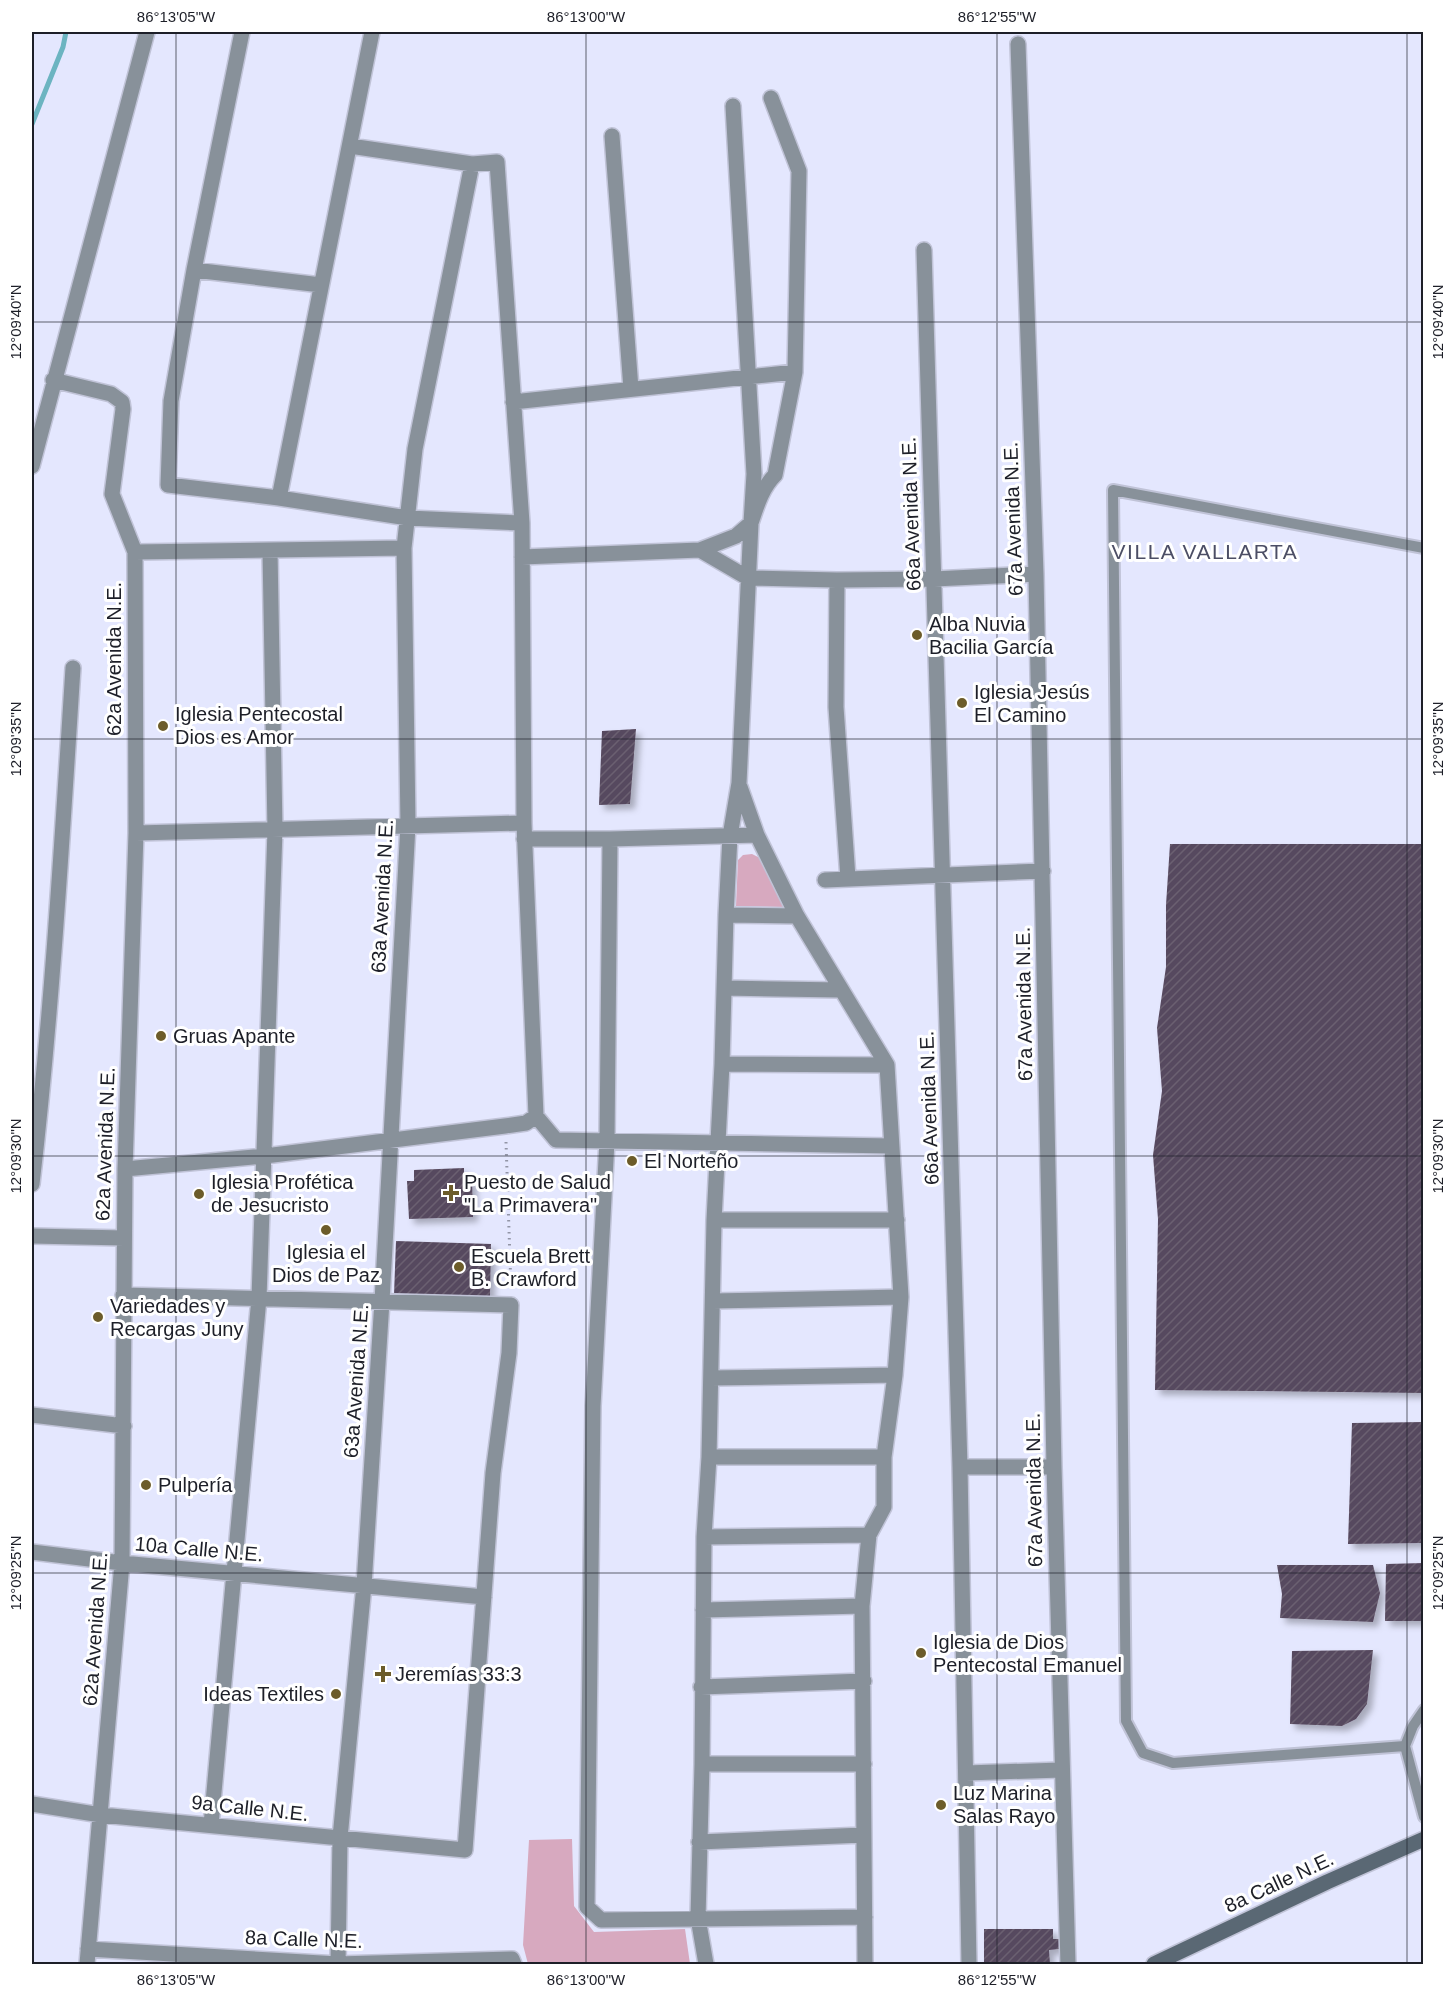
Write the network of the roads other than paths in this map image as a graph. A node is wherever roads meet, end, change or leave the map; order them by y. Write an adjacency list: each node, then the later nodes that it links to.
1 (147, 32): 15 (street)
2 (242, 32): 11 (street)
3 (372, 32): 8 (street)
4 (1018, 44): 29 (street, 67a Avenida N.E.)
5 (771, 98): 13 (street)
6 (733, 106): 14 (street)
7 (612, 136): 16 (street)
8 (350, 146): 9 (street); 12 (street)
9 (472, 164): 17 (street); 20 (street, 63a Avenida N.E.)
10 (924, 250): 31 (street, 66a Avenida N.E.)
11 (194, 270): 12 (street); 19 (street)
12 (321, 285): 19 (street)
13 (795, 372): 14 (street); 22 (street)
14 (749, 377): 16 (street); 22 (street)
15 (53, 380): 18 (street); 27 (street, 62a Avenida N.E.)
16 (631, 389): 17 (street)
17 (513, 402): 21 (street)
18 (32, 466)
19 (279, 498): 20 (street)
20 (408, 518): 21 (street); 23 (street, 63a Avenida N.E.)
21 (522, 523): 28 (street)
22 (750, 523): 25 (street); 30 (street)
23 (404, 548): 26 (street); 36 (street, 63a Avenida N.E.)
24 (1424, 548): 90 (lane)
25 (700, 550): 28 (street); 30 (street)
26 (270, 551): 27 (street); 37 (street)
27 (135, 552): 38 (street, 62a Avenida N.E.)
28 (522, 557): 35 (street)
29 (1036, 574): 31 (street); 43 (street, 67a Avenida N.E.)
30 (753, 578): 32 (street); 34 (street)
31 (934, 579): 32 (street); 44 (street, 66a Avenida N.E.)
32 (837, 580): 45 (street)
33 (73, 668): 60 (street)
34 (739, 783): 39 (street); 40 (street)
35 (524, 823): 36 (street); 41 (street)
36 (408, 825): 37 (street); 54 (street, 63a Avenida N.E.)
37 (275, 830): 38 (street); 58 (street)
38 (136, 833): 59 (street, 62a Avenida N.E.)
39 (757, 835): 40 (street); 48 (street)
40 (730, 836): 42 (street); 47 (street)
41 (524, 839): 42 (street); 53 (street)
42 (610, 839): 55 (street)
43 (1043, 870): 44 (street); 77 (street, 67a Avenida N.E.)
44 (944, 875): 45 (street); 76 (street, 66a Avenida N.E.)
45 (848, 878): 46 (street)
46 (825, 880)
47 (726, 915): 48 (street); 49 (street)
48 (798, 916): 50 (street)
49 (724, 988): 50 (street); 51 (street)
50 (840, 990): 52 (street)
51 (722, 1064): 52 (street); 56 (street)
52 (887, 1065): 57 (street)
53 (536, 1116): 54 (street); 55 (street)
54 (389, 1140): 58 (street); 68 (street, 63a Avenida N.E.)
55 (607, 1142): 56 (street); 104 (street)
56 (718, 1142): 57 (street); 61 (street)
57 (891, 1146): 62 (street)
58 (265, 1156): 59 (street); 67 (street)
59 (125, 1169): 64 (street, 62a Avenida N.E.)
60 (32, 1184)
61 (714, 1220): 62 (street); 69 (street)
62 (897, 1220): 66 (street)
63 (32, 1236): 64 (street)
64 (124, 1238): 65 (street, 62a Avenida N.E.)
65 (123, 1295): 67 (street); 73 (street, 62a Avenida N.E.)
66 (901, 1297): 69 (street); 70 (street)
67 (259, 1298): 68 (street); 82 (street)
68 (382, 1301): 83 (street, 63a Avenida N.E.); 84 (street)
69 (713, 1301): 71 (street)
70 (895, 1375): 71 (street); 75 (street)
71 (711, 1378): 74 (street)
72 (32, 1415): 73 (street)
73 (124, 1426): 81 (street, 62a Avenida N.E.)
74 (709, 1457): 75 (street); 79 (street)
75 (884, 1457): 78 (street)
76 (960, 1467): 77 (street); 94 (street, 66a Avenida N.E.)
77 (1054, 1467): 93 (street, 67a Avenida N.E.)
78 (869, 1535): 79 (street); 85 (street)
79 (704, 1537): 86 (street)
80 (32, 1552): 81 (street, 10a Calle N.E.)
81 (122, 1563): 82 (street, 10a Calle N.E.); 96 (street, 62a Avenida N.E.)
82 (234, 1574): 83 (street, 10a Calle N.E.); 98 (street)
83 (364, 1586): 84 (street, 10a Calle N.E.); 100 (street, 63a Avenida N.E.)
84 (484, 1597): 100 (street, 9a Calle N.E.)
85 (862, 1606): 86 (street); 87 (street)
86 (703, 1610): 88 (street)
87 (864, 1681): 88 (street); 92 (street)
88 (701, 1687): 91 (street)
89 (1424, 1710): 90 (lane)
90 (1405, 1746): 97 (lane)
91 (702, 1764): 92 (street); 102 (street)
92 (864, 1764): 99 (street)
93 (1061, 1770): 94 (street); 111 (street, 67a Avenida N.E.)
94 (966, 1773): 110 (street, 66a Avenida N.E.)
95 (32, 1804): 96 (street, 9a Calle N.E.)
96 (101, 1815): 98 (street, 9a Calle N.E.); 105 (street, 62a Avenida N.E.)
97 (1424, 1817)
98 (212, 1826): 100 (street, 9a Calle N.E.)
99 (863, 1835): 102 (street); 103 (street)
100 (340, 1838): 106 (street, 63a Avenida N.E.)
101 (1424, 1839): 112 (street, 8a Calle N.E.)
102 (699, 1842): 104 (street)
103 (866, 1917): 104 (street); 109 (street)
104 (698, 1918): 108 (street)
105 (88, 1957): 106 (street, 8a Calle N.E.)
106 (338, 1964): 107 (street, 8a Calle N.E.)
107 (514, 1965)
108 (705, 1965)
109 (865, 1965)
110 (969, 1965)
111 (1068, 1965)
112 (1154, 1965)

